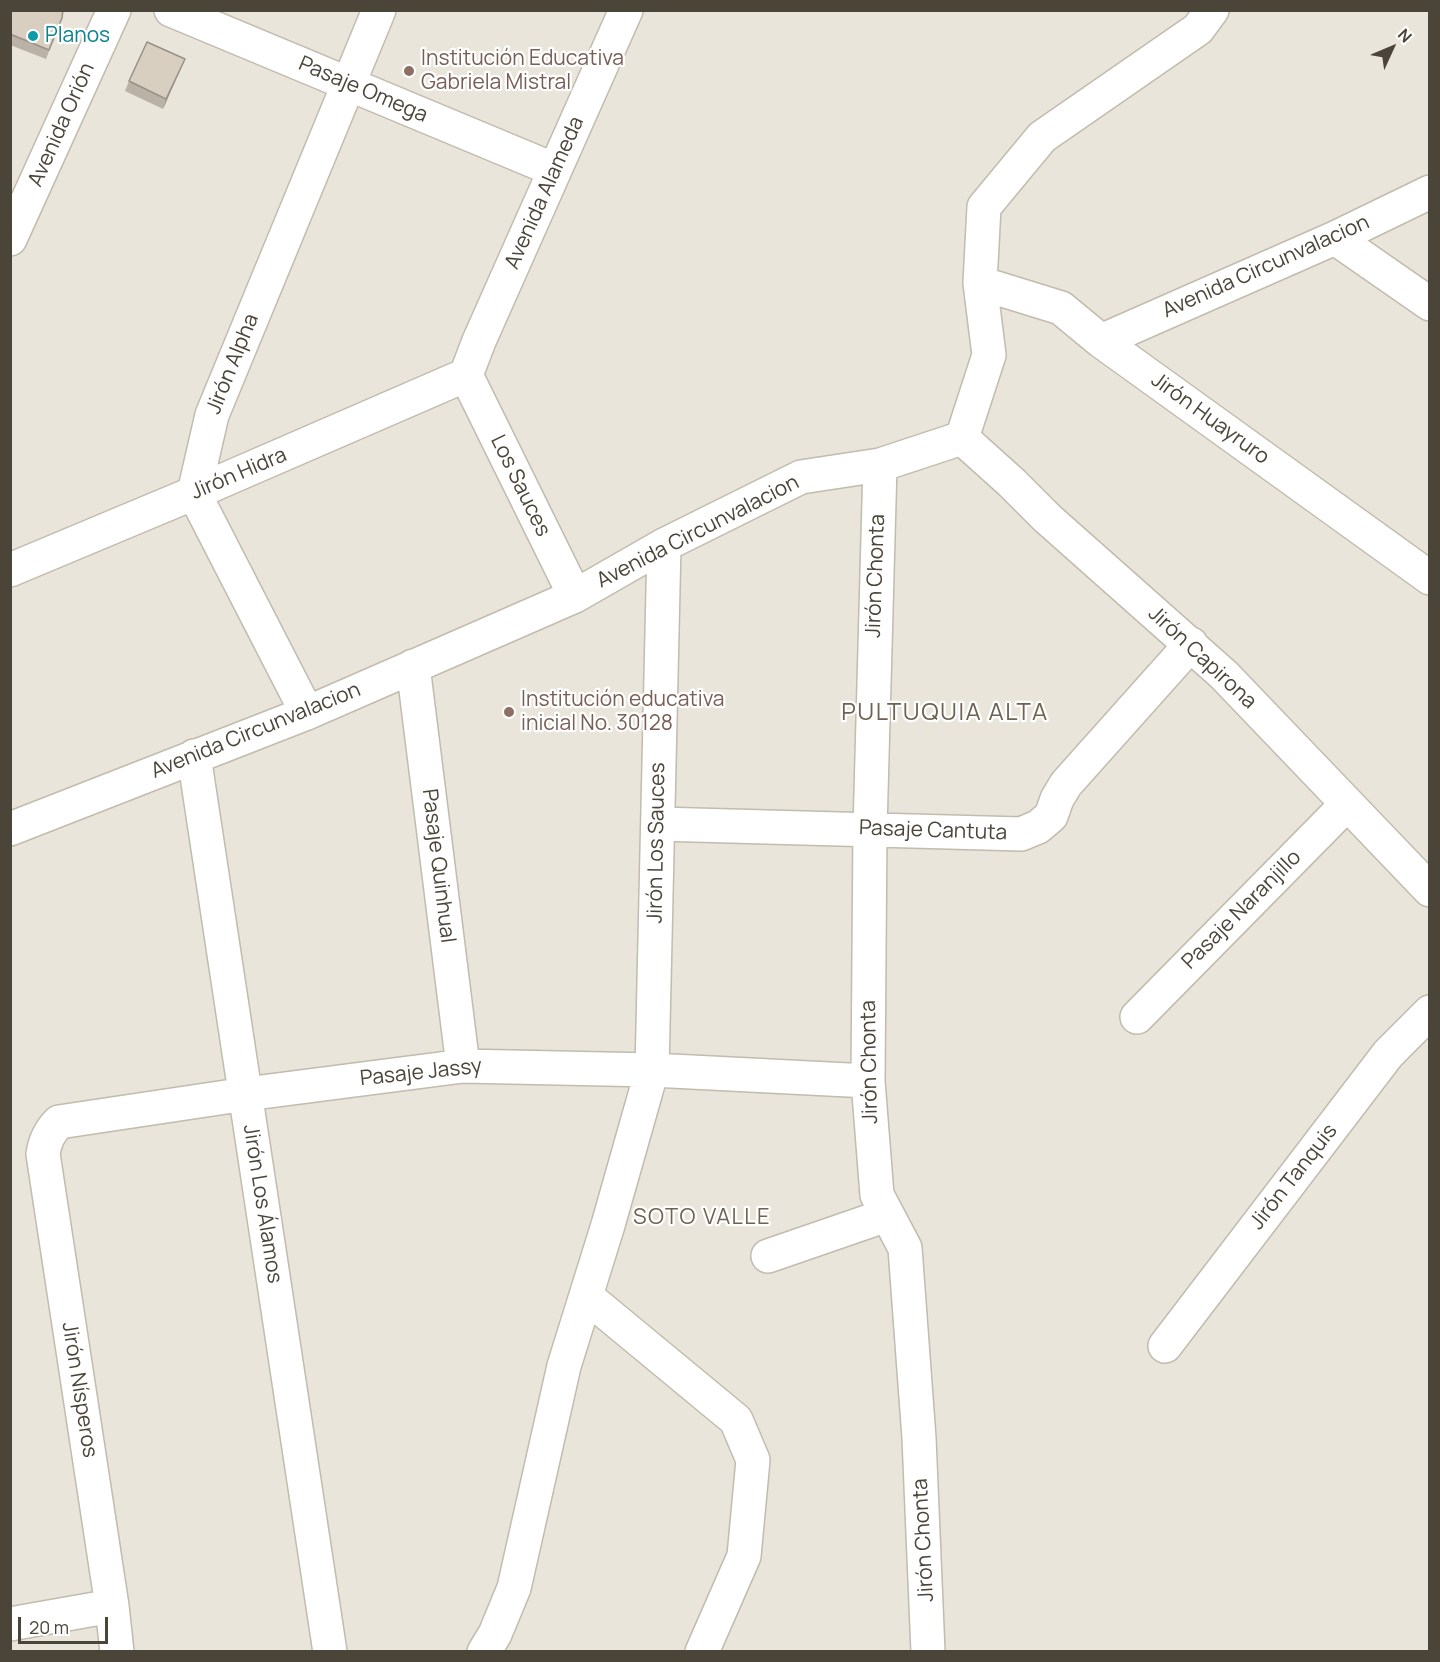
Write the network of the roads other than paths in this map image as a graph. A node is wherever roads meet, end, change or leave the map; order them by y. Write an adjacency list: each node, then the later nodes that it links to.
1 (171, 10): 6 (street, Pasaje Omega)
2 (379, 10): 6 (street, Jirón Alpha)
3 (626, 10): 7 (street, Avenida Alameda)
4 (1212, 10): 11 (street)
5 (117, 11): 10 (street, Avenida Orión)
6 (348, 84): 7 (street, Pasaje Omega); 17 (street, Jirón Alpha)
7 (555, 170): 14 (street, Avenida Alameda)
8 (1430, 192): 9 (street, Avenida Circunvalacion)
9 (1335, 238): 12 (street); 13 (street, Avenida Circunvalacion)
10 (10, 239)
11 (980, 283): 13 (street, Jirón Huayruro); 15 (street)
12 (1430, 304)
13 (1101, 341): 20 (street, Jirón Huayruro)
14 (466, 375): 17 (street, Jirón Hidra); 21 (street, Los Sauces)
15 (962, 438): 16 (street, Avenida Circunvalacion); 22 (street, Jirón Capirona)
16 (880, 465): 18 (street, Avenida Circunvalacion); 29 (street, Jirón Chonta)
17 (194, 493): 19 (street, Jirón Hidra); 24 (street)
18 (664, 544): 21 (street, Avenida Circunvalacion); 27 (street, Jirón Los Sauces)
19 (10, 570)
20 (1430, 578)
21 (575, 596): 23 (street, Avenida Circunvalacion)
22 (1191, 644): 26 (street, Jirón Capirona); 29 (street, Pasaje Cantuta)
23 (413, 666): 24 (street, Avenida Circunvalacion); 33 (street, Pasaje Quinhual)
24 (307, 713): 25 (street, Avenida Circunvalacion)
25 (194, 756): 28 (street, Avenida Circunvalacion); 36 (street, Jirón Los Álamos)
26 (1347, 804): 30 (street, Jirón Capirona); 32 (street, Pasaje Naranjillo)
27 (658, 824): 29 (street, Pasaje Cantuta); 34 (street, Jirón Los Sauces)
28 (10, 829)
29 (870, 829): 35 (street, Jirón Chonta)
30 (1430, 890)
31 (1430, 1012): 41 (street, Jirón Tanquis)
32 (1137, 1017)
33 (463, 1066): 34 (street, Pasaje Jassy); 36 (street, Pasaje Jassy)
34 (652, 1070): 35 (street, Pasaje Jassy); 40 (street, Jirón Los Sauces)
35 (868, 1082): 38 (street, Jirón Chonta)
36 (246, 1094): 37 (street, Pasaje Jassy); 45 (street, Jirón Los Álamos)
37 (51, 1130): 42 (street, Jirón Nísperos)
38 (887, 1215): 39 (street); 48 (street, Jirón Chonta)
39 (768, 1256)
40 (586, 1296): 46 (street, Jirón Los Sauces); 47 (street)
41 (1164, 1346)
42 (112, 1606): 43 (street); 44 (street, Jirón Nísperos)
43 (10, 1624)
44 (117, 1652)
45 (330, 1652)
46 (484, 1652)
47 (702, 1652)
48 (928, 1652)

